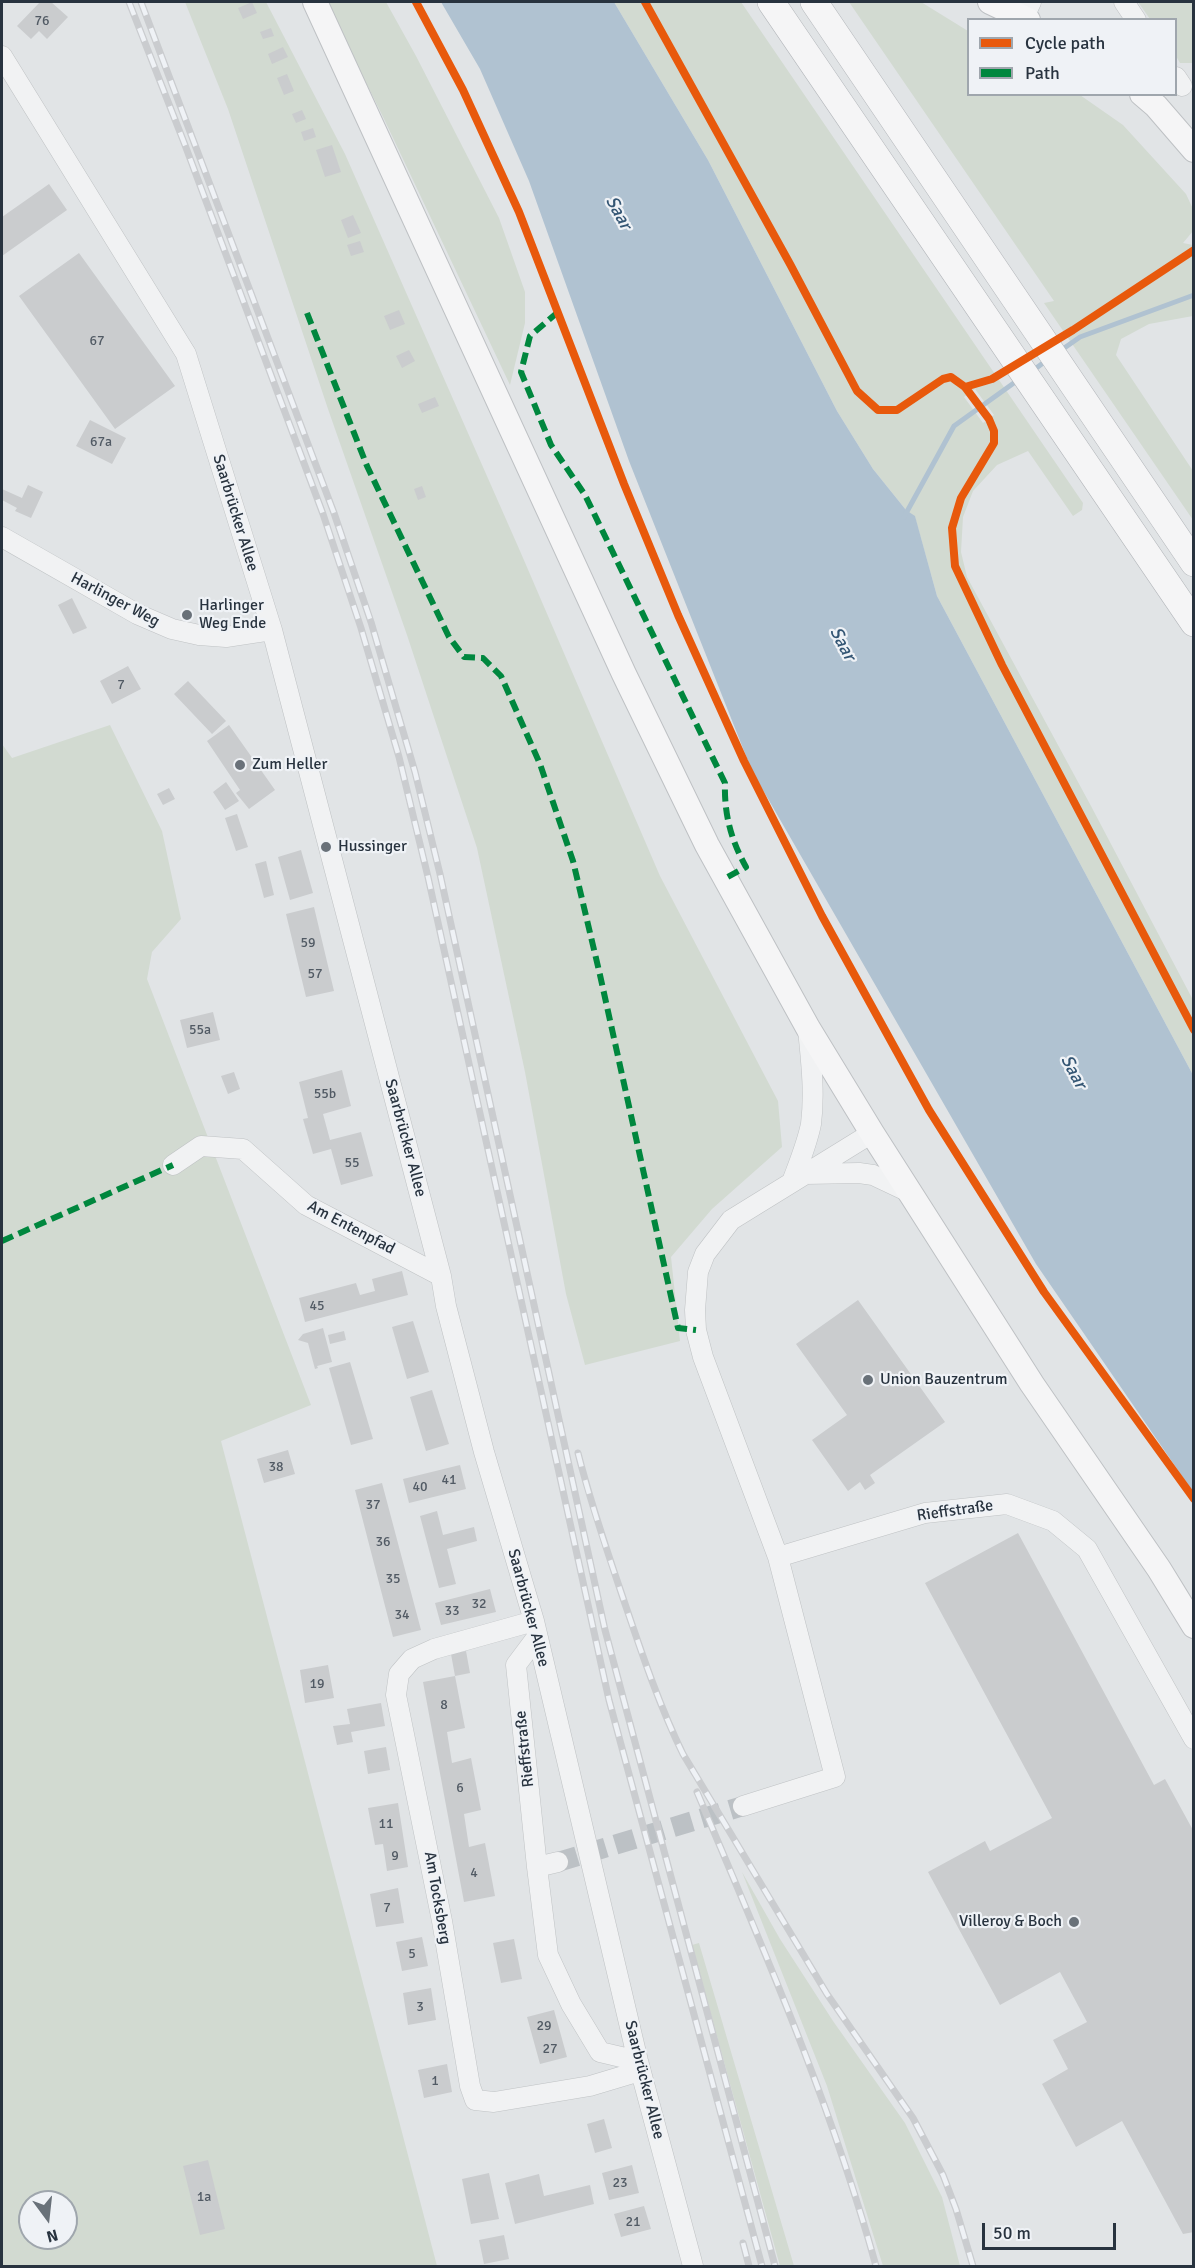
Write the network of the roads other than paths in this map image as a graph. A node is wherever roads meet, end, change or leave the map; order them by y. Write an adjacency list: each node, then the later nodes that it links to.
1 (315, 2): 15 (main road)
2 (771, 2): 13 (highway)
3 (814, 2): 12 (highway)
4 (990, 2): 6 (main road)
5 (1124, 2): 7 (street)
6 (1028, 13)
7 (1135, 18)
8 (2, 56): 14 (street, Saarbrücker Allee)
9 (1144, 96): 10 (main road)
10 (1194, 150)
11 (2, 537): 14 (street, Harlinger Weg)
12 (1194, 563)
13 (1194, 623)
14 (272, 630): 20 (street, Saarbrücker Allee)
15 (808, 1028): 16 (main road); 18 (street)
16 (872, 1133): 18 (street); 19 (main road)
17 (173, 1166): 20 (street, Am Entenpfad)
18 (799, 1178): 19 (street); 21 (street)
19 (910, 1193): 22 (main road)
20 (441, 1276): 23 (street, Saarbrücker Allee)
21 (778, 1557): 24 (street, Rieffstraße); 25 (street)
22 (1194, 1626)
23 (536, 1629): 27 (street, Rieffstraße); 28 (street, Saarbrücker Allee); 28 (street, Am Tocksberg)
24 (1194, 1739)
25 (743, 1806)
26 (558, 1862): 27 (street)
27 (537, 1867): 28 (street, Rieffstraße)
28 (639, 2066): 29 (street, Saarbrücker Allee)
29 (693, 2266)

